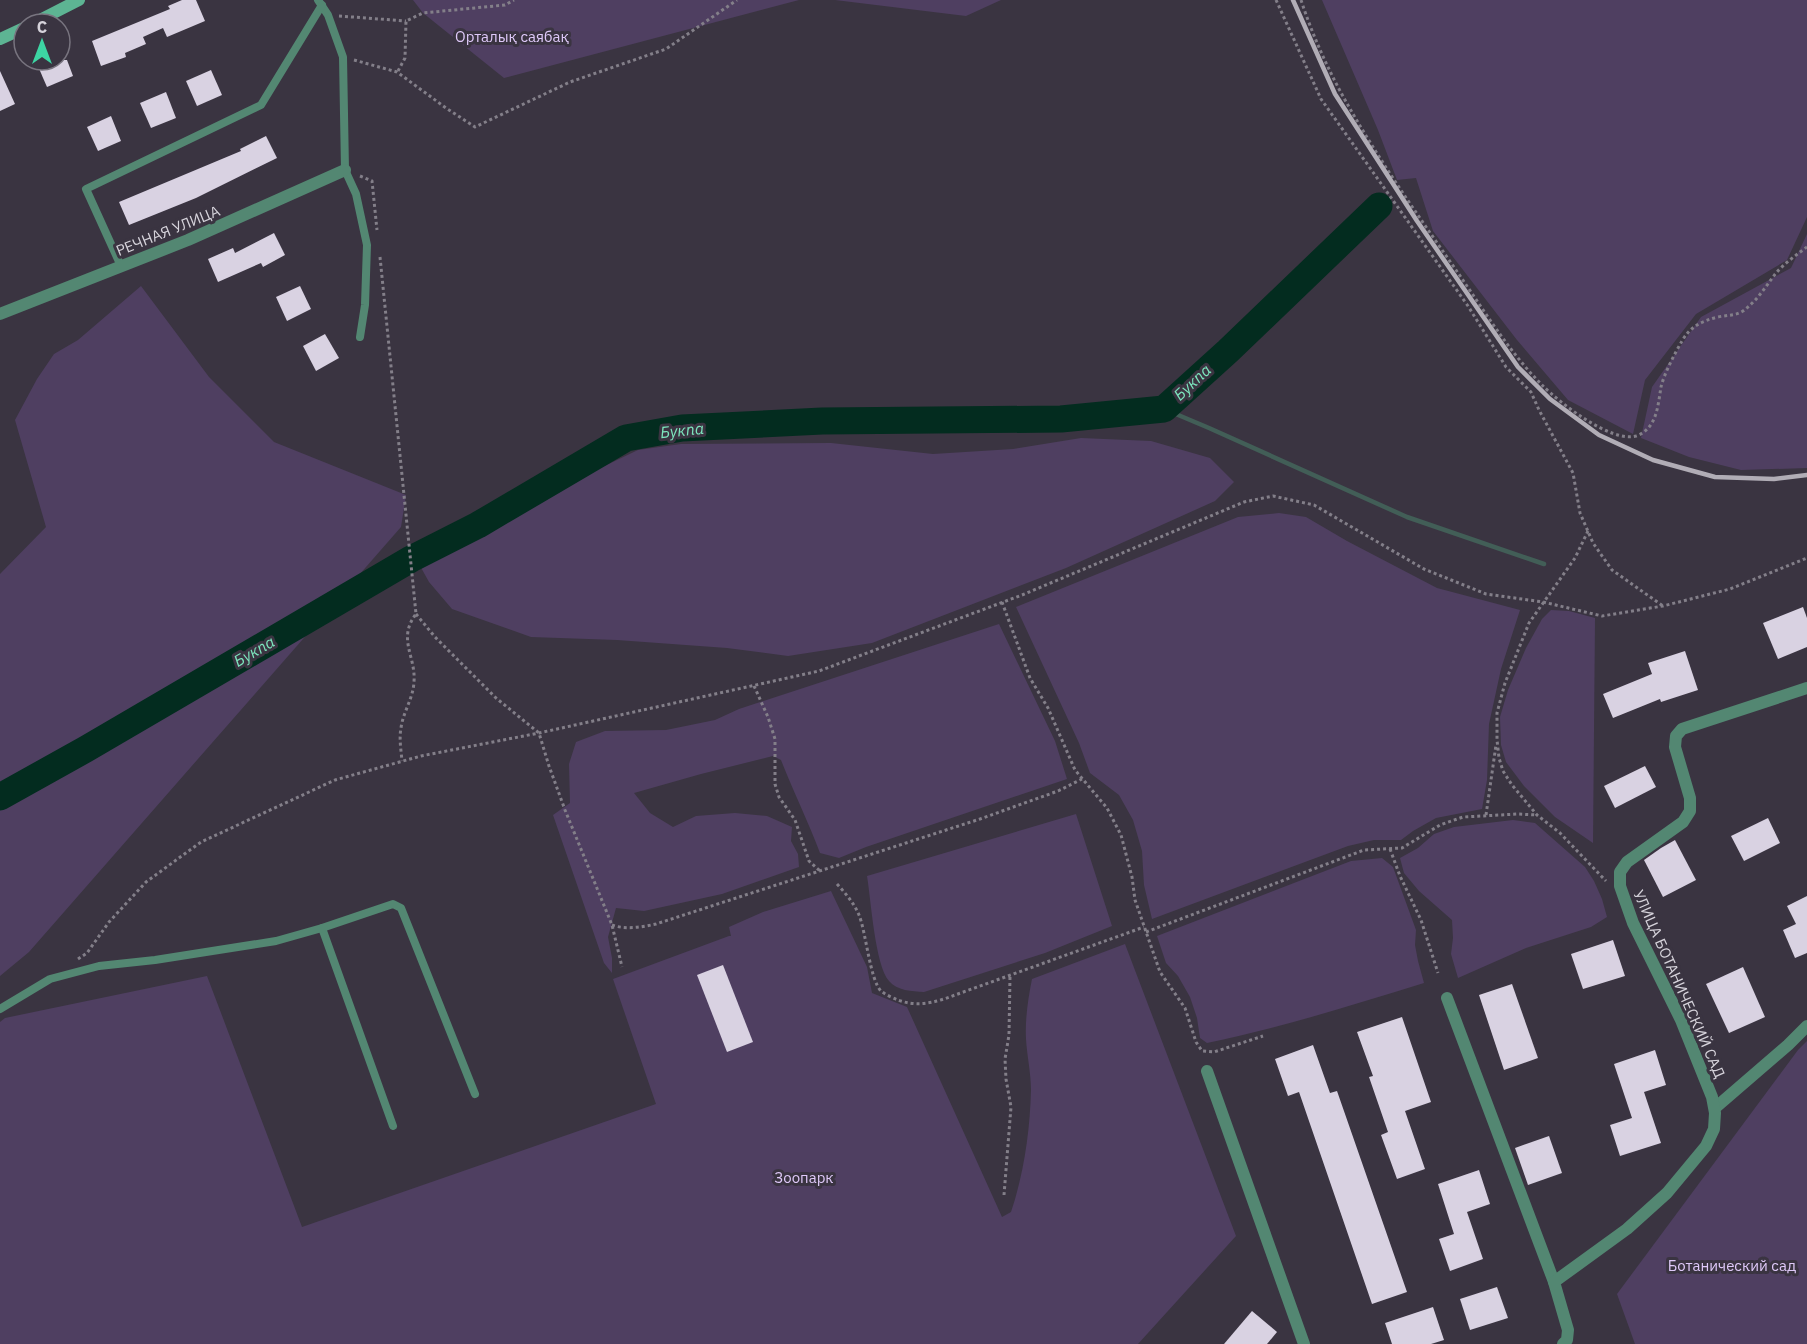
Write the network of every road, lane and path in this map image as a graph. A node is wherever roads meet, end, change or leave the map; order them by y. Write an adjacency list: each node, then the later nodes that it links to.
1 (79, 0): 7 (main road)
2 (514, 0): 9 (path)
3 (737, 0): 11 (path)
4 (1275, 0): 19 (path)
5 (1301, 0): 14 (path)
6 (320, 3): 8 (lane); 16 (lane)
7 (56, 12)
8 (328, 15): 9 (path); 10 (lane)
9 (406, 21): 11 (path)
10 (343, 57): 11 (path); 12 (lane)
11 (397, 72)
12 (345, 170): 13 (path); 16 (street, РЕЧНАЯ УЛИЦА); 18 (lane)
13 (378, 237)
14 (1807, 247)
15 (379, 249): 24 (path)
16 (121, 266): 17 (street, РЕЧНАЯ УЛИЦА)
17 (0, 314)
18 (360, 337)
19 (1588, 531): 22 (path); 23 (path)
20 (1807, 558): 23 (path)
21 (1002, 602): 22 (path); 25 (path); 30 (path)
22 (1543, 602): 23 (path); 28 (path)
23 (1663, 606)
24 (416, 614): 27 (path); 29 (path)
25 (754, 686): 27 (path); 34 (path)
26 (1807, 688): 51 (street, УЛИЦА БОТАНИЧЕСКИЙ САД)
27 (539, 733): 29 (path); 37 (path)
28 (1497, 740): 31 (path); 32 (path)
29 (402, 761): 41 (path)
30 (1082, 778): 34 (path); 38 (path)
31 (1486, 815): 32 (path); 33 (path)
32 (1537, 815): 35 (path)
33 (1390, 849): 40 (path); 43 (path)
34 (821, 871): 37 (path)
35 (1607, 882)
36 (837, 884): 44 (path)
37 (612, 925): 42 (path)
38 (1144, 927): 40 (path); 44 (path)
39 (322, 928): 46 (lane); 50 (lane); 52 (lane)
40 (1146, 932): 48 (path)
41 (77, 959)
42 (622, 967)
43 (1438, 973)
44 (1010, 976): 53 (path)
45 (1447, 998): 54 (street)
46 (0, 1009)
47 (1807, 1026): 51 (street)
48 (1263, 1036)
49 (1207, 1071): 55 (street)
50 (475, 1094)
51 (1714, 1108): 54 (street, УЛИЦА БОТАНИЧЕСКИЙ САД)
52 (393, 1126)
53 (1004, 1195)
54 (1554, 1282): 56 (street)
55 (1304, 1344)
56 (1563, 1344)

